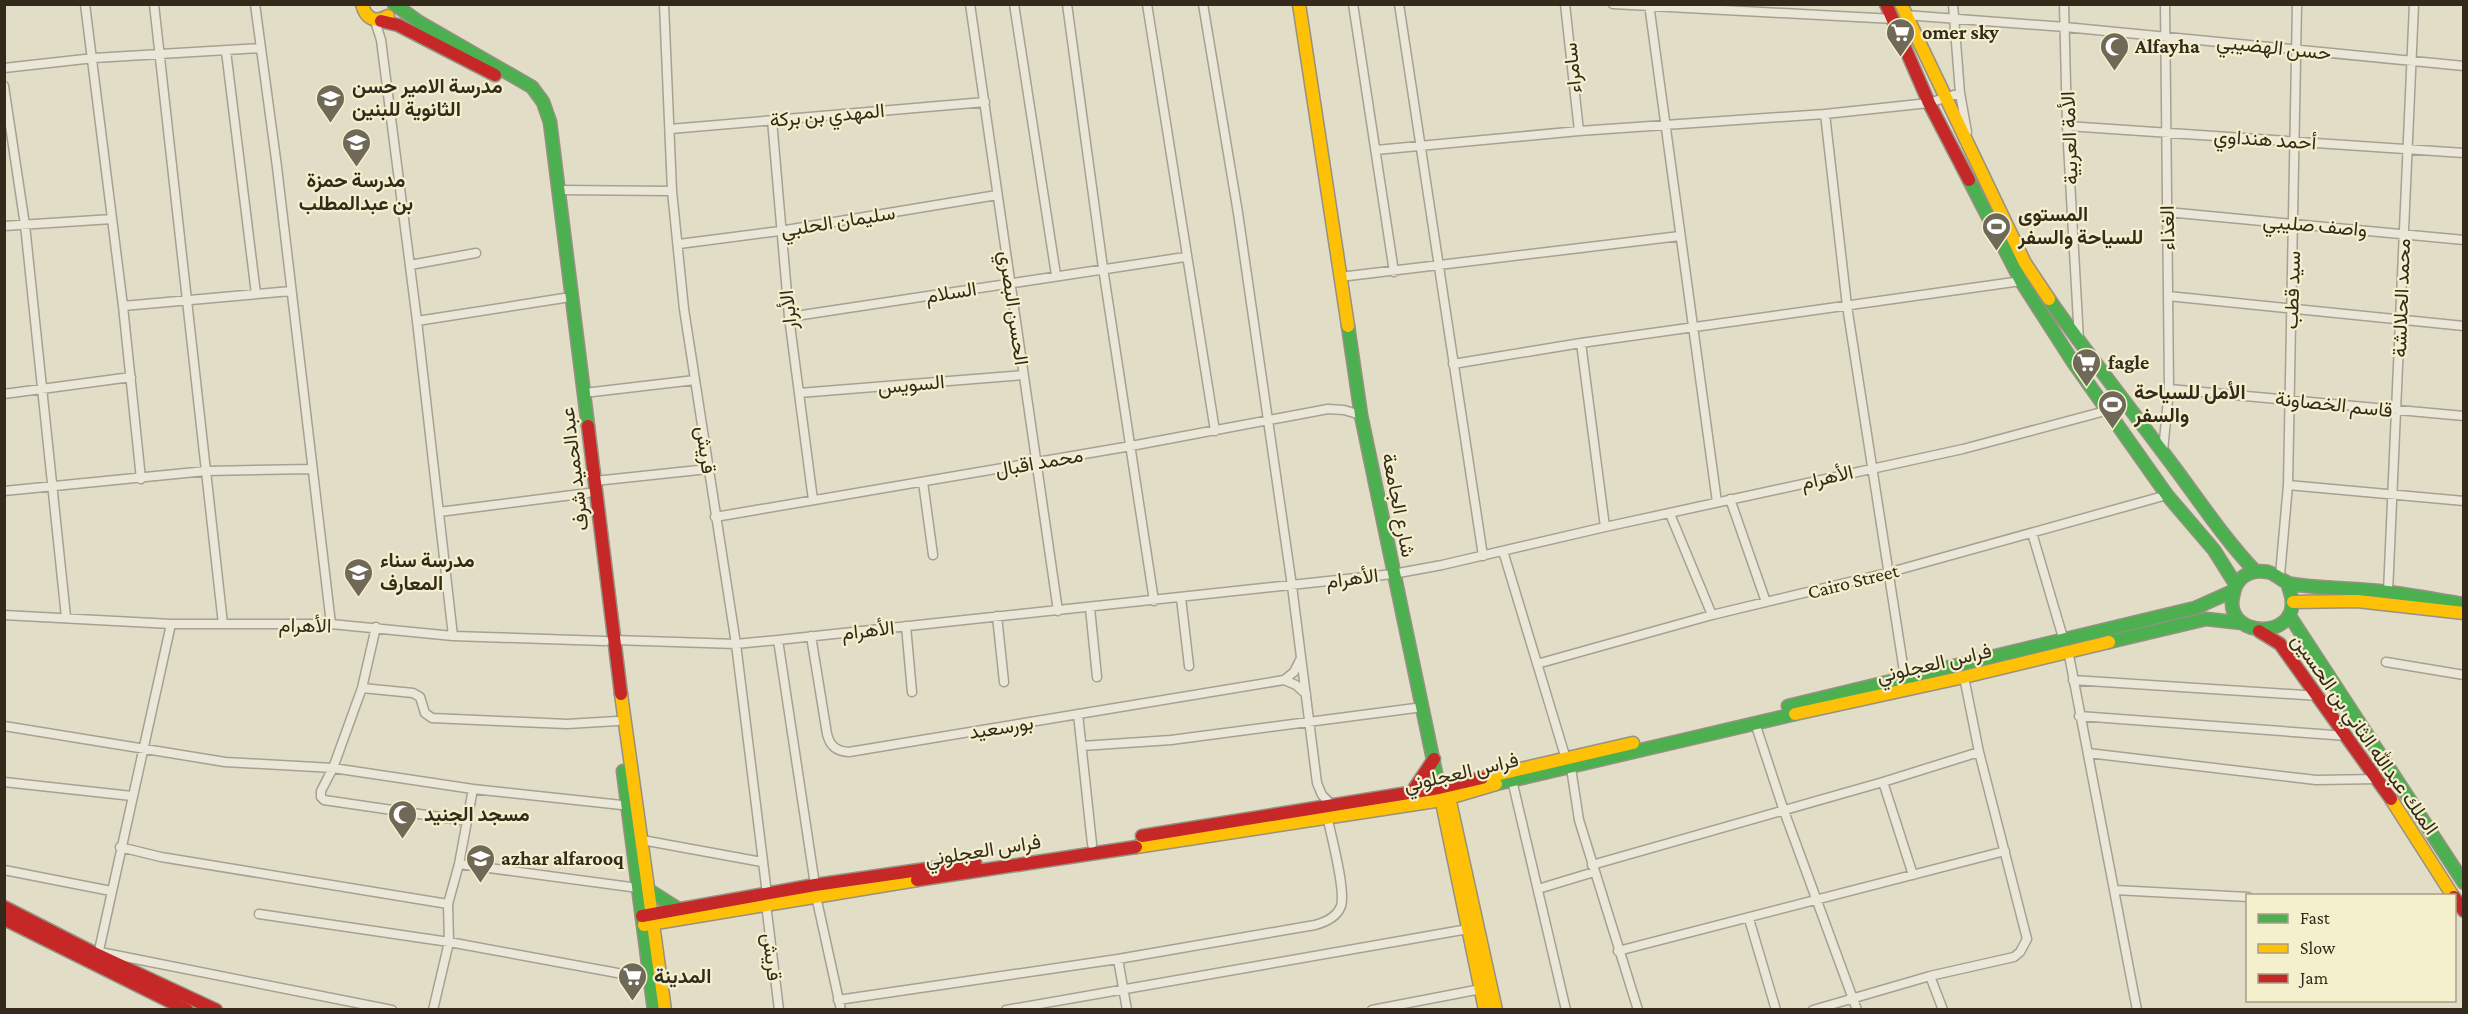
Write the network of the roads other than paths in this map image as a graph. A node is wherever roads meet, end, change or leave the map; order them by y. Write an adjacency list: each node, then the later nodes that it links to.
1 (86, 4): 34 (street)
2 (154, 4): 33 (street)
3 (255, 4): 30 (street)
4 (354, 4): 24 (main road, عبدالحميد شرف)
5 (394, 4): 27 (main road); 56 (main road, عبدالحميد شرف)
6 (664, 4): 47 (street, قريش)
7 (970, 4): 41 (street, الحسن البصري)
8 (1014, 4): 75 (street)
9 (1067, 4): 73 (street)
10 (1147, 4): 70 (street)
11 (1203, 4): 108 (street)
12 (1299, 4): 76 (main road, شارع الجامعة)
13 (1353, 4): 54 (street)
14 (1399, 4): 51 (street)
15 (1565, 4): 49 (street, سامراء)
16 (1613, 4): 23 (street, حسن الهضيبي)
17 (1886, 4): 25 (main road)
18 (1953, 4): 26 (street)
19 (2064, 4): 28 (street, الأمة العربية)
20 (2165, 4): 29 (street, الغذاء)
21 (2297, 4): 31 (street, سيد قطب)
22 (2414, 4): 35 (street, محمد الحلالشة)
23 (1649, 6): 25 (street, حسن الهضيبي); 45 (street)
24 (363, 9): 27 (main road, عبدالحميد شرف)
25 (1900, 13): 26 (street, حسن الهضيبي); 40 (main road); 42 (main road)
26 (1954, 19): 28 (street, حسن الهضيبي); 39 (street)
27 (378, 21): 71 (street); 82 (main road, عبدالحميد شرف)
28 (2065, 27): 29 (street, حسن الهضيبي); 46 (street, الأمة العربية)
29 (2165, 36): 31 (street, حسن الهضيبي); 48 (street, الغذاء)
30 (261, 48): 32 (street); 79 (street)
31 (2296, 49): 35 (street, حسن الهضيبي); 50 (street, سيد قطب)
32 (226, 51): 33 (street); 80 (street)
33 (160, 55): 34 (street); 83 (street)
34 (94, 58): 37 (street); 60 (street)
35 (2411, 60): 36 (street, حسن الهضيبي); 53 (street, محمد الحلالشة)
36 (2463, 66)
37 (4, 68)
38 (4, 86): 62 (street)
39 (1960, 93): 40 (street); 52 (street)
40 (1945, 99): 42 (street); 52 (main road)
41 (985, 102): 44 (street, المهدي بن بركة); 58 (street, الحسن البصري)
42 (1929, 103): 43 (street); 77 (main road)
43 (1825, 114): 45 (street); 85 (street)
44 (772, 120): 47 (street, المهدي بن بركة); 64 (street, الأبرار)
45 (1665, 126): 49 (street); 66 (street)
46 (2067, 126): 48 (street, أحمد هنداوي); 92 (street, الأمة العربية)
47 (670, 129): 57 (street, قريش)
48 (2166, 131): 50 (street, أحمد هنداوي); 59 (street, الغذاء)
49 (1579, 132): 51 (street)
50 (2296, 141): 53 (street, أحمد هنداوي); 61 (street, سيد قطب)
51 (1422, 146): 54 (street); 72 (street)
52 (1969, 147): 92 (main road)
53 (2407, 148): 55 (street, أحمد هنداوي); 65 (street, محمد الحلالشة)
54 (1376, 150): 74 (street)
55 (2463, 153)
56 (560, 190): 57 (street); 100 (main road, عبدالحميد شرف)
57 (672, 191): 68 (street, قريش)
58 (997, 195): 64 (street, سليمان الحلبي); 78 (street, الحسن البصري)
59 (2167, 212): 61 (street, واصف صليبي); 81 (street, الغذاء)
60 (112, 219): 62 (street); 84 (street)
61 (2295, 222): 65 (street, واصف صليبي); 86 (street, سيد قطب)
62 (25, 225): 63 (street); 99 (street)
63 (4, 226)
64 (780, 231): 68 (street, سليمان الحلبي); 87 (street, الأبرار)
65 (2404, 233): 67 (street, واصف صليبي); 88 (street, محمد الحلالشة)
66 (1680, 236): 72 (street); 91 (street)
67 (2463, 240)
68 (679, 244): 97 (street, قريش)
69 (476, 253): 71 (street)
70 (1185, 257): 73 (street, السلام); 109 (street)
71 (410, 265): 89 (street)
72 (1438, 265): 74 (street); 94 (street)
73 (1103, 268): 75 (street, السلام); 110 (street)
74 (1394, 272): 76 (street)
75 (1056, 275): 78 (street, السلام)
76 (1340, 277): 106 (main road, شارع الجامعة)
77 (2021, 281): 85 (street); 104 (main road)
78 (1011, 283): 87 (street, السلام); 95 (street, الحسن البصري)
79 (291, 291): 80 (street); 114 (street)
80 (256, 294): 83 (street)
81 (2168, 296): 86 (street); 98 (street, الغذاء)
82 (564, 298): 89 (street); 123 (main road, عبدالحميد شرف)
83 (188, 300): 84 (street); 116 (street)
84 (123, 306): 96 (street)
85 (1847, 306): 91 (street); 113 (street)
86 (2292, 308): 88 (street); 103 (street, سيد قطب)
87 (789, 317): 101 (street, الأبرار)
88 (2400, 320): 90 (street); 105 (street, محمد الحلالشة)
89 (417, 321): 130 (street)
90 (2463, 326)
91 (1693, 328): 93 (street); 129 (street)
92 (2079, 343): 111 (main road)
93 (1581, 344): 94 (street); 133 (street)
94 (1453, 364): 137 (street)
95 (1023, 375): 101 (street, السويس); 112 (street, الحسن البصري)
96 (131, 377): 99 (street); 117 (street)
97 (695, 380): 100 (street); 115 (street, قريش)
98 (2169, 389): 103 (street, قاسم الخصاونة); 111 (street, الغذاء)
99 (42, 390): 102 (street); 121 (street)
100 (584, 393): 118 (main road, عبدالحميد شرف)
101 (799, 393): 127 (street, الأبرار)
102 (4, 394)
103 (2290, 399): 105 (street, قاسم الخصاونة); 120 (street, سيد قطب)
104 (2109, 410): 113 (street, الأهرام); 124 (main road)
105 (2396, 410): 107 (street, قاسم الخصاونة); 125 (street, محمد الحلالشة)
106 (1361, 414): 108 (street, محمد اقبال); 139 (main road, شارع الجامعة)
107 (2463, 416)
108 (1267, 421): 109 (street, محمد اقبال); 142 (street)
109 (1215, 431): 110 (street, محمد اقبال)
110 (1131, 446): 112 (street, محمد اقبال); 146 (street)
111 (2163, 452): 138 (main road)
112 (1037, 462): 119 (street, محمد اقبال); 151 (street, الحسن البصري)
113 (1871, 468): 126 (street, الأهرام); 140 (street)
114 (311, 469): 116 (street); 161 (street)
115 (708, 470): 118 (street); 132 (street, قريش)
116 (206, 471): 117 (street); 160 (street)
117 (141, 478): 121 (street)
118 (595, 481): 167 (main road, عبدالحميد شرف)
119 (923, 482): 127 (street, محمد اقبال); 136 (street)
120 (2288, 485): 125 (street); 141 (street, سيد قطب)
121 (53, 486): 122 (street); 157 (street)
122 (4, 491)
123 (588, 493): 130 (street); 167 (main road, عبدالحميد شرف)
124 (2167, 495): 134 (street, Cairo Street); 143 (main road)
125 (2392, 495): 128 (street); 144 (street, محمد الحلالشة)
126 (1731, 499): 129 (street, الأهرام); 147 (street)
127 (813, 500): 132 (street, محمد اقبال)
128 (2463, 501)
129 (1717, 502): 131 (street, الأهرام)
130 (439, 512): 165 (street)
131 (1670, 514): 133 (street, الأهرام); 154 (street)
132 (715, 517): 169 (street, قريش)
133 (1605, 527): 135 (street, الأهرام)
134 (2032, 533): 140 (street, Cairo Street); 170 (street)
135 (1503, 551): 137 (street, الأهرام); 173 (street)
136 (933, 555)
137 (1483, 556): 139 (street, الأهرام)
138 (2255, 571): 141 (main road); 143 (main road)
139 (1393, 573): 142 (street, الأهرام); 186 (main road, شارع الجامعة)
140 (1887, 573): 147 (street, Cairo Street); 178 (street)
141 (2284, 580): 144 (main road); 148 (main road)
142 (1292, 586): 145 (street, الأهرام); 171 (street)
143 (2234, 588): 158 (main road); 170 (main road, فراس العجلوني)
144 (2388, 592): 149 (main road)
145 (1181, 598): 146 (street, الأهرام); 174 (street)
146 (1154, 601): 150 (street, الأهرام)
147 (1766, 602): 154 (street, Cairo Street)
148 (2293, 602): 152 (main road); 155 (main road)
149 (2463, 604)
150 (1090, 608): 151 (street, الأهرام); 176 (street)
151 (1058, 611): 156 (street, الأهرام)
152 (2463, 613)
153 (4, 615): 157 (street, الأهرام)
154 (1712, 615): 173 (street, Cairo Street)
155 (2289, 615): 164 (main road); 222 (main road, الملك عبدالله الثاني بن الحسين)
156 (997, 616): 162 (street, الأهرام); 181 (street)
157 (66, 617): 159 (street, الأهرام)
158 (2242, 623): 164 (main road); 170 (main road, فراس العجلوني)
159 (171, 624): 160 (street, الأهرام); 195 (street)
160 (223, 624): 161 (street, الأهرام)
161 (331, 624): 163 (street, الأهرام)
162 (906, 626): 166 (street, الأهرام); 183 (street)
163 (376, 627): 165 (street, الأهرام); 182 (street)
164 (2259, 631): 185 (main road, الملك عبدالله الثاني بن الحسين)
165 (453, 636): 167 (street, الأهرام)
166 (811, 636): 168 (street, الأهرام); 187 (street, بورسعيد)
167 (610, 640): 169 (street, الأهرام); 189 (main road, عبدالحميد شرف); 209 (main road, عبدالحميد شرف)
168 (778, 640): 169 (street, الأهرام); 227 (street)
169 (736, 644): 217 (street, قريش)
170 (2066, 646): 177 (main road, فراس العجلوني); 178 (main road, فراس العجلوني); 180 (street)
171 (1302, 654): 179 (street); 184 (street)
172 (2386, 662): 175 (street)
173 (1537, 664): 199 (street)
174 (1189, 666)
175 (2463, 675)
176 (1097, 677)
177 (1964, 677): 191 (main road, فراس العجلوني); 196 (street)
178 (1905, 678): 199 (main road, فراس العجلوني)
179 (1284, 680): 184 (street); 187 (street, بورسعيد)
180 (2073, 680): 185 (street); 188 (street)
181 (1004, 681)
182 (362, 688): 189 (street); 200 (street)
183 (912, 692)
184 (1306, 694): 190 (street)
185 (2319, 696): 193 (main road, الملك عبدالله الثاني بن الحسين)
186 (1423, 707): 190 (street); 198 (main road, شارع الجامعة)
187 (1078, 714): 194 (street)
188 (2079, 716): 193 (street); 197 (street)
189 (617, 721): 209 (main road, عبدالحميد شرف)
190 (1309, 722): 194 (street); 210 (street)
191 (1755, 723): 199 (main road, فراس العجلوني); 211 (street)
192 (4, 726): 195 (street)
193 (2348, 736): 201 (main road, الملك عبدالله الثاني بن الحسين)
194 (1082, 746): 214 (street)
195 (143, 750): 200 (street); 208 (street)
196 (1979, 752): 204 (street); 216 (street)
197 (2088, 753): 201 (street); 225 (street)
198 (1434, 759): 206 (main road); 207 (main road, شارع الجامعة)
199 (1568, 764): 202 (main road, فراس العجلوني); 207 (main road, فراس العجلوني); 219 (street)
200 (333, 768): 205 (street); 212 (street)
201 (2378, 779): 228 (main road, الملك عبدالله الثاني بن الحسين)
202 (1512, 780): 207 (main road, فراس العجلوني); 224 (street)
203 (4, 782): 208 (street)
204 (1883, 782): 211 (street); 221 (street)
205 (473, 789): 209 (street); 212 (street)
206 (1412, 792): 207 (main road, فراس العجلوني); 210 (main road, فراس العجلوني)
207 (1445, 793): 210 (main road, فراس العجلوني); 239 (main road, شارع الجامعة); 264 (main road, شارع الجامعة)
208 (132, 796): 215 (street)
209 (633, 806): 213 (main road, عبدالحميد شرف); 223 (main road, عبدالحميد شرف)
210 (1329, 810): 214 (main road, فراس العجلوني); 227 (main road, فراس العجلوني); 244 (street)
211 (1784, 811): 219 (street); 231 (street)
212 (467, 821): 218 (street)
213 (642, 840): 217 (street); 223 (main road, عبدالحميد شرف)
214 (1092, 844): 227 (main road, فراس العجلوني)
215 (120, 847): 226 (street); 232 (street)
216 (2005, 851): 221 (street); 245 (street)
217 (762, 862): 230 (street, قريش)
218 (459, 864): 223 (street); 232 (street)
219 (1593, 869): 224 (street); 242 (street)
220 (4, 870): 226 (street)
221 (1913, 875): 231 (street)
222 (2463, 883)
223 (642, 888): 235 (main road); 238 (main road, عبدالحميد شرف)
224 (1538, 889): 265 (street)
225 (2115, 890): 229 (street); 251 (street)
226 (111, 891): 243 (street)
227 (816, 891): 230 (main road, فراس العجلوني); 250 (street)
228 (2453, 894)
229 (2246, 897)
230 (766, 899): 235 (main road, فراس العجلوني); 258 (street, قريش)
231 (1817, 900): 237 (street); 249 (street)
232 (448, 904): 240 (street)
233 (4, 907): 243 (main road)
234 (259, 914): 240 (street)
235 (680, 914): 238 (main road, فراس العجلوني); 241 (main road)
236 (4, 919): 252 (main road)
237 (1749, 919): 242 (street); 267 (street)
238 (648, 920): 241 (main road, عبدالحميد شرف); 246 (main road, عبدالحميد شرف)
239 (1468, 929): 247 (street); 248 (main road, شارع الجامعة)
240 (449, 942): 246 (street); 255 (street)
241 (657, 947): 257 (main road, عبدالحميد شرف)
242 (1618, 951): 266 (street)
243 (99, 953): 253 (main road); 254 (street)
244 (1118, 959): 247 (street); 250 (street)
245 (1930, 976): 249 (street); 270 (street)
246 (650, 979): 256 (main road, عبدالحميد شرف)
247 (1123, 989): 260 (street); 261 (street)
248 (1480, 989): 262 (street); 263 (main road, شارع الجامعة)
249 (1853, 998): 268 (street); 269 (street)
250 (838, 1000): 259 (street)
251 (2136, 1009)
252 (187, 1010)
253 (216, 1010)
254 (392, 1010)
255 (433, 1010)
256 (654, 1010)
257 (665, 1010)
258 (779, 1010)
259 (841, 1010)
260 (1006, 1010)
261 (1127, 1010)
262 (1372, 1010)
263 (1485, 1010)
264 (1496, 1010)
265 (1566, 1010)
266 (1638, 1010)
267 (1776, 1010)
268 (1813, 1010)
269 (1857, 1010)
270 (1943, 1010)

